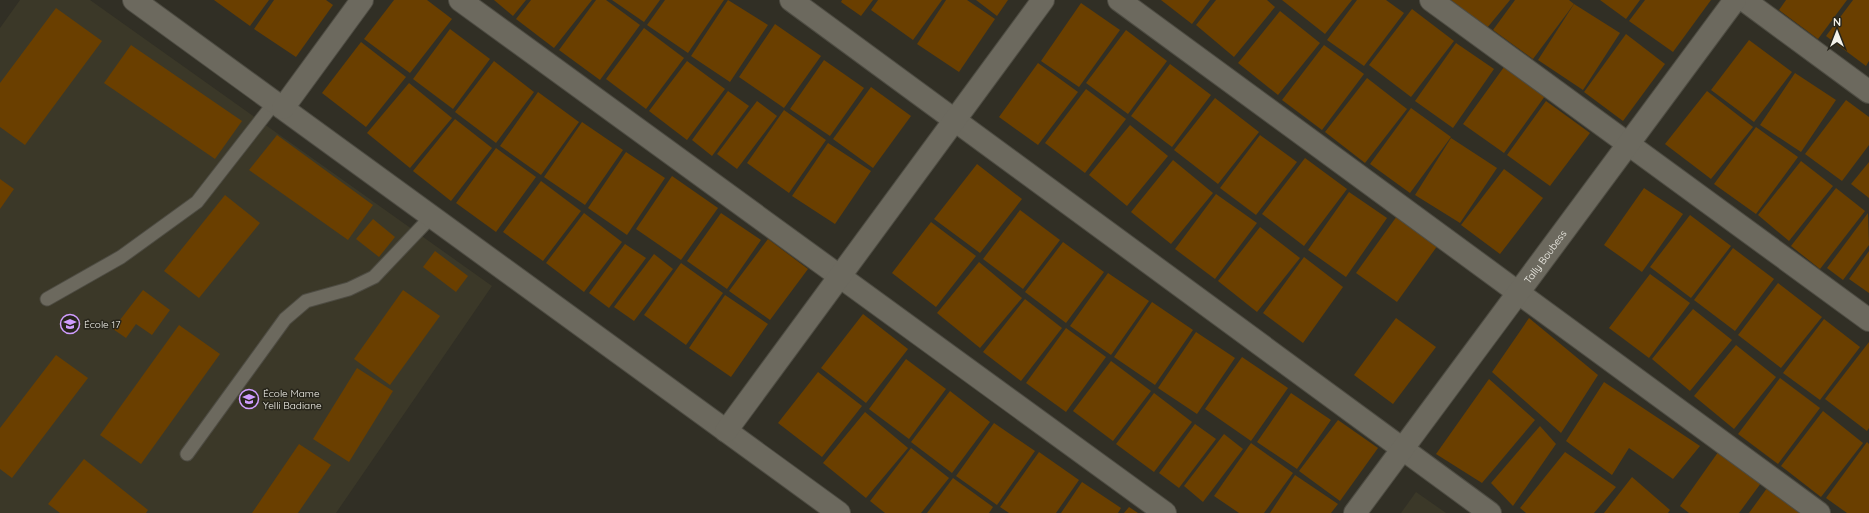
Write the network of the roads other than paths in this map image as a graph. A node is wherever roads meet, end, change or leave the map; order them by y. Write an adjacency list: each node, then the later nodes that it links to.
1 (134, 0): 11 (street)
2 (362, 0): 11 (street)
3 (460, 0): 15 (street)
4 (791, 0): 12 (street)
5 (1043, 0): 12 (street)
6 (1119, 0): 16 (street)
7 (1431, 0): 13 (street)
8 (1735, 0): 13 (street, Tally Boubess)
9 (1744, 0): 10 (street)
10 (1869, 92)
11 (279, 105): 14 (street); 17 (lane)
12 (954, 120): 15 (street); 20 (street)
13 (1628, 144): 16 (street, Tally Boubess); 18 (street)
14 (432, 216): 19 (street); 21 (lane)
15 (840, 277): 19 (street); 23 (street)
16 (1518, 292): 20 (street, Tally Boubess); 26 (street)
17 (47, 299)
18 (1869, 320)
19 (726, 431): 22 (street)
20 (1402, 449): 24 (street, Tally Boubess); 25 (street)
21 (187, 454)
22 (839, 513)
23 (1165, 513)
24 (1355, 513)
25 (1490, 513)
26 (1819, 513)

